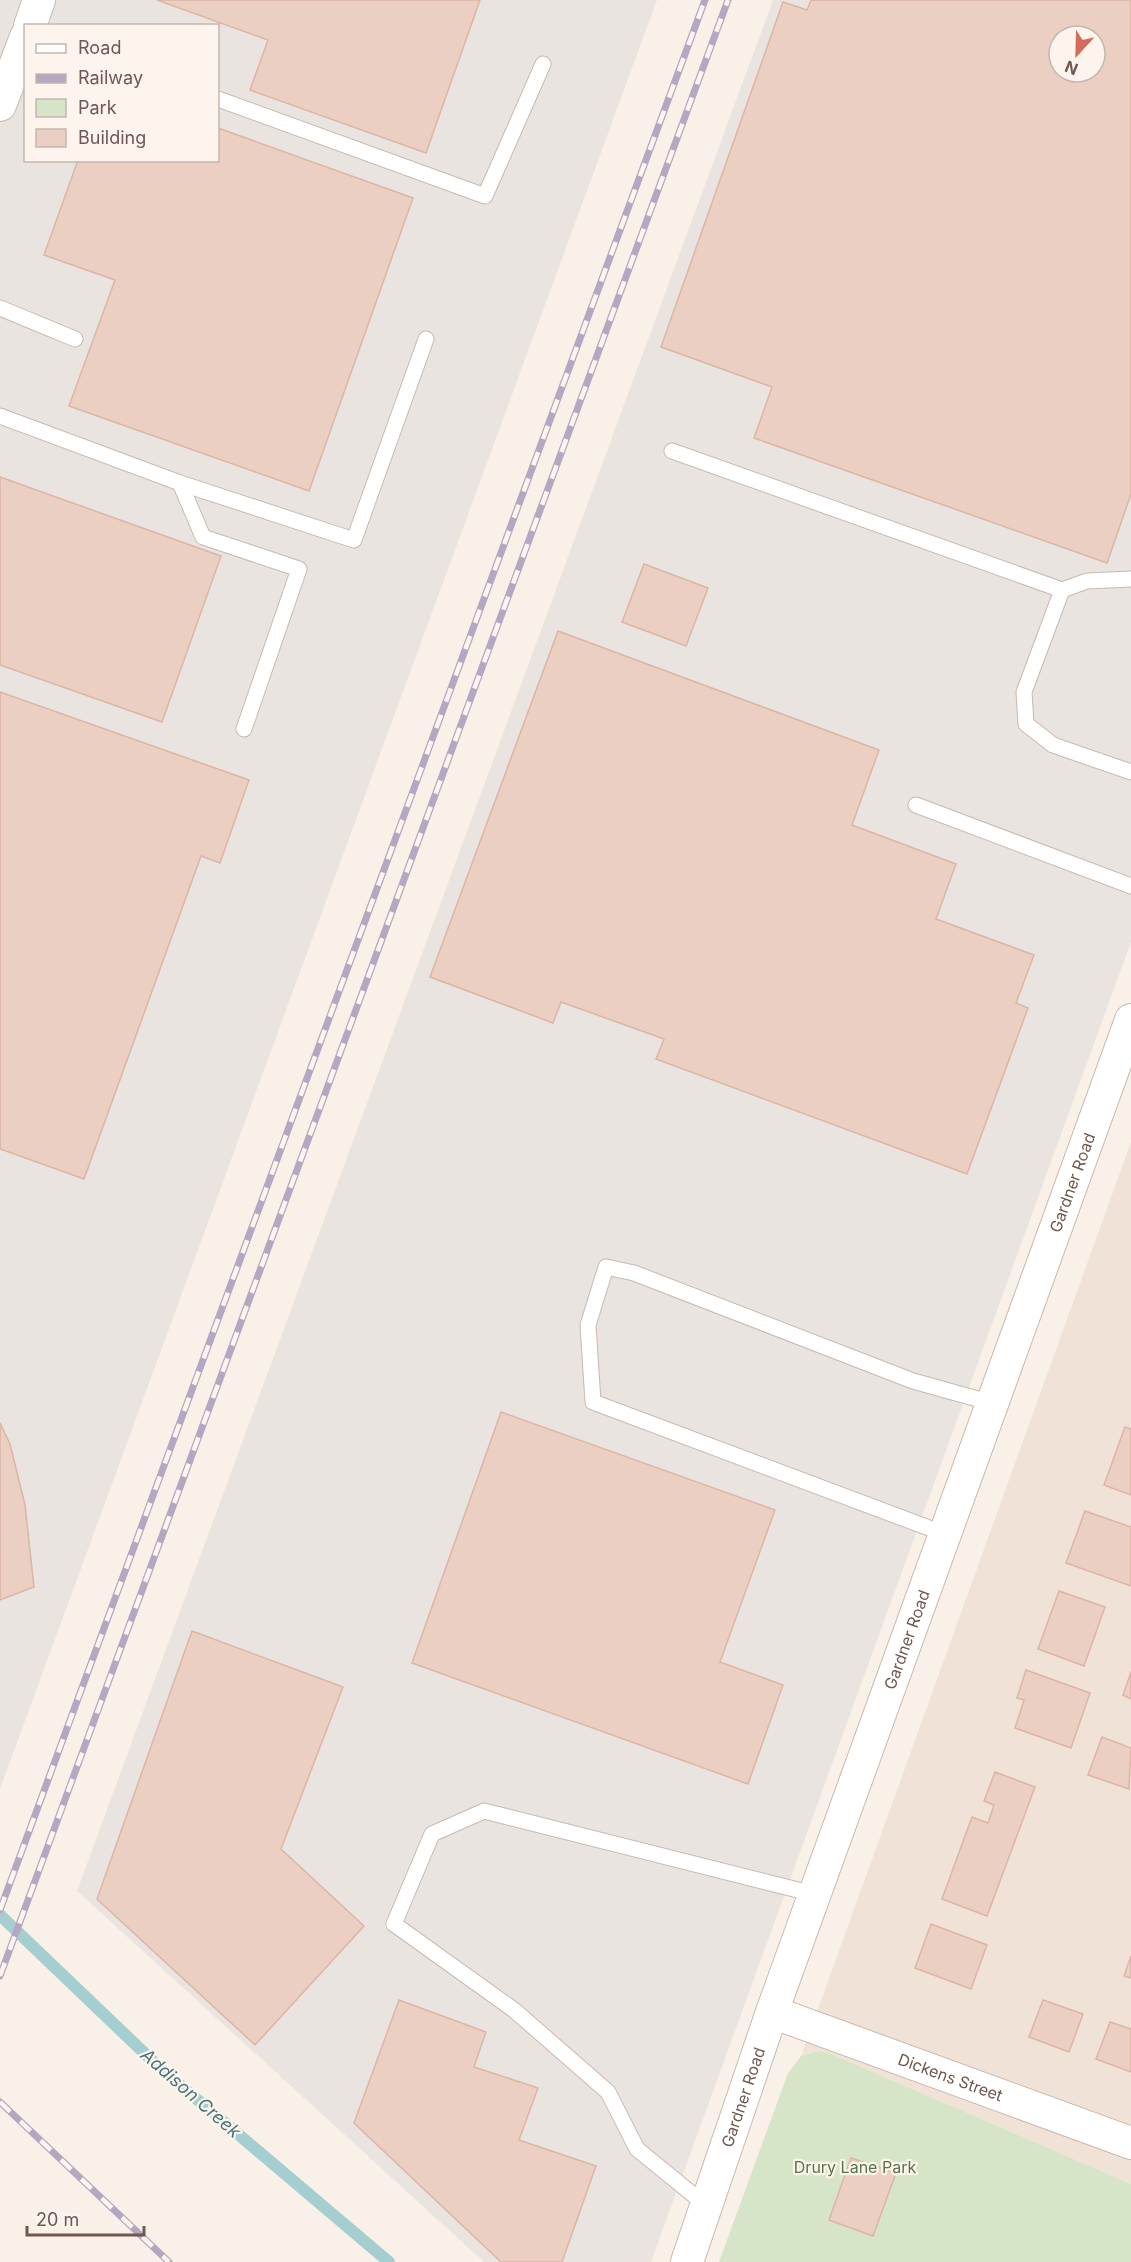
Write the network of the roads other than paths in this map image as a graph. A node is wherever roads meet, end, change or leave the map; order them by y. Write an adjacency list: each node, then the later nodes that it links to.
1 (39, 0): 2 (street)
2 (31, 24)
3 (24, 42): 6 (street)
4 (543, 64): 5 (lane)
5 (219, 99)
6 (0, 105)
7 (0, 308): 8 (lane)
8 (75, 339)
9 (426, 339): 12 (lane)
10 (0, 416): 12 (lane)
11 (672, 451): 14 (lane)
12 (180, 483): 15 (lane)
13 (1131, 579): 14 (lane)
14 (1062, 590): 16 (lane)
15 (244, 729)
16 (1131, 772)
17 (916, 805): 18 (lane)
18 (1131, 886)
19 (1131, 1020): 20 (street, Gardner Road)
20 (992, 1403): 21 (street, Gardner Road); 21 (lane)
21 (945, 1534): 22 (street, Gardner Road)
22 (814, 1894): 23 (street, Gardner Road); 25 (lane)
23 (772, 2012): 24 (street, Dickens Street); 25 (street, Gardner Road)
24 (1131, 2143)
25 (707, 2206): 26 (street, Gardner Road)
26 (687, 2262)

